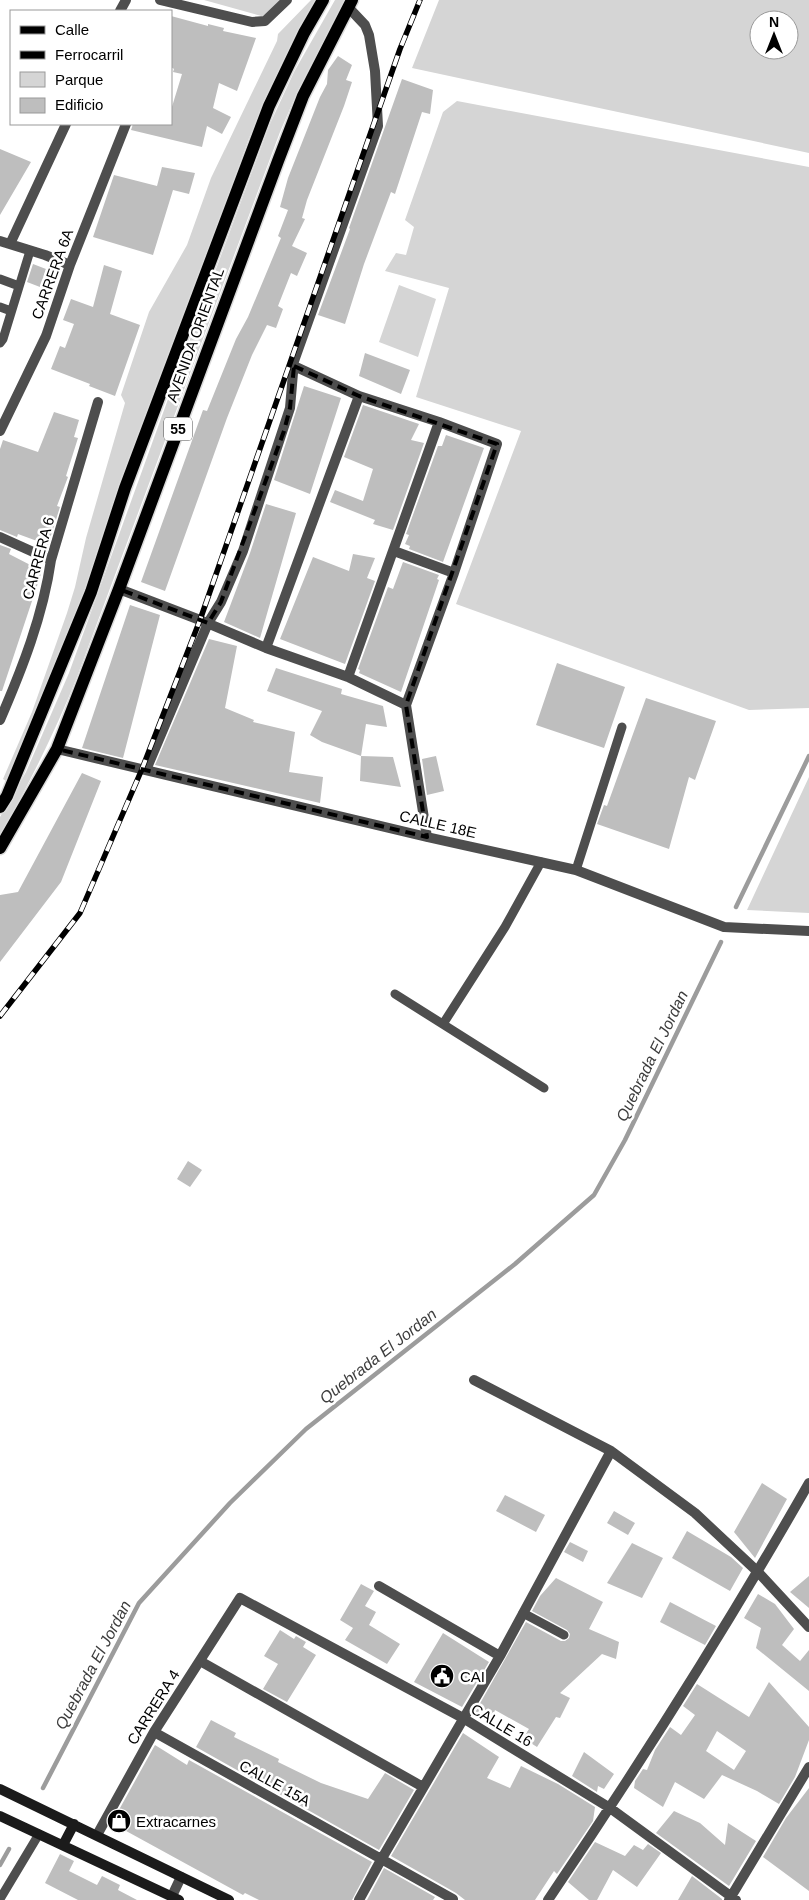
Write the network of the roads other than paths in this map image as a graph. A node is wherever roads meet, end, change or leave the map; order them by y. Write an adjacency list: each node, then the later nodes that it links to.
1 (160, 0): 5 (street)
2 (287, 0): 5 (street)
3 (322, 0): 34 (main road, AVENIDA ORIENTAL / 55)
4 (350, 3): 16 (street); 25 (main road, AVENIDA ORIENTAL / 55)
5 (172, 8)
6 (65, 125): 8 (street)
7 (126, 125): 10 (street, CARRERA 6A)
8 (5, 242): 9 (street)
9 (30, 251): 10 (street); 12 (lane)
10 (70, 265): 20 (street, CARRERA 6A)
11 (0, 279): 12 (lane)
12 (19, 286): 14 (lane)
13 (0, 308): 14 (lane)
14 (11, 310): 15 (lane)
15 (0, 343)
16 (294, 366): 17 (street); 26 (street)
17 (359, 396): 19 (street); 27 (street)
18 (98, 402): 23 (street, CARRERA 6)
19 (439, 422): 22 (street); 24 (street)
20 (0, 432)
21 (0, 537): 23 (street)
22 (394, 551): 24 (street); 28 (street)
23 (51, 560): 30 (street, CARRERA 6)
24 (454, 573): 29 (street)
25 (119, 589): 26 (street); 32 (main road, AVENIDA ORIENTAL / 55)
26 (208, 623): 27 (street); 33 (street)
27 (266, 648): 28 (street)
28 (348, 678): 29 (street)
29 (406, 705): 35 (street)
30 (0, 720)
31 (622, 727): 38 (lane)
32 (57, 749): 33 (street, CALLE 18E); 36 (main road, AVENIDA ORIENTAL / 55)
33 (146, 770): 35 (street, CALLE 18E)
34 (2, 799)
35 (426, 837): 37 (street, CALLE 18E)
36 (0, 848)
37 (541, 862): 38 (street, CALLE 18E); 41 (lane)
38 (576, 870): 39 (street, CALLE 18E)
39 (809, 931)
40 (396, 994): 41 (lane)
41 (443, 1024): 42 (lane)
42 (544, 1088)
43 (474, 1380): 44 (street)
44 (611, 1450): 46 (street); 49 (street)
45 (809, 1483): 46 (street)
46 (758, 1572): 50 (street); 59 (street)
47 (379, 1586): 52 (street)
48 (240, 1598): 53 (street, CARRERA 4); 54 (street, CALLE 16)
49 (523, 1613): 51 (lane); 52 (street)
50 (809, 1627)
51 (564, 1636)
52 (500, 1656): 54 (street)
53 (200, 1661): 55 (street, CARRERA 4); 57 (street)
54 (463, 1718): 57 (street); 59 (street, CALLE 16)
55 (154, 1732): 63 (street, CARRERA 4); 65 (street, CALLE 15A)
56 (809, 1766): 71 (street)
57 (424, 1787): 65 (street)
58 (0, 1789): 61 (main road)
59 (610, 1808): 71 (street, CALLE 16); 74 (street)
60 (0, 1816): 62 (main road)
61 (74, 1824): 63 (main road); 64 (main road)
62 (39, 1834): 64 (main road); 68 (lane)
63 (96, 1835): 66 (main road)
64 (63, 1845): 67 (main road)
65 (381, 1860): 70 (street, CALLE 15A); 73 (street)
66 (181, 1876): 69 (street); 72 (main road)
67 (159, 1896): 69 (main road)
68 (0, 1899)
69 (175, 1899)
70 (453, 1899)
71 (732, 1899)
72 (229, 1900)
73 (359, 1900)
74 (548, 1900)

